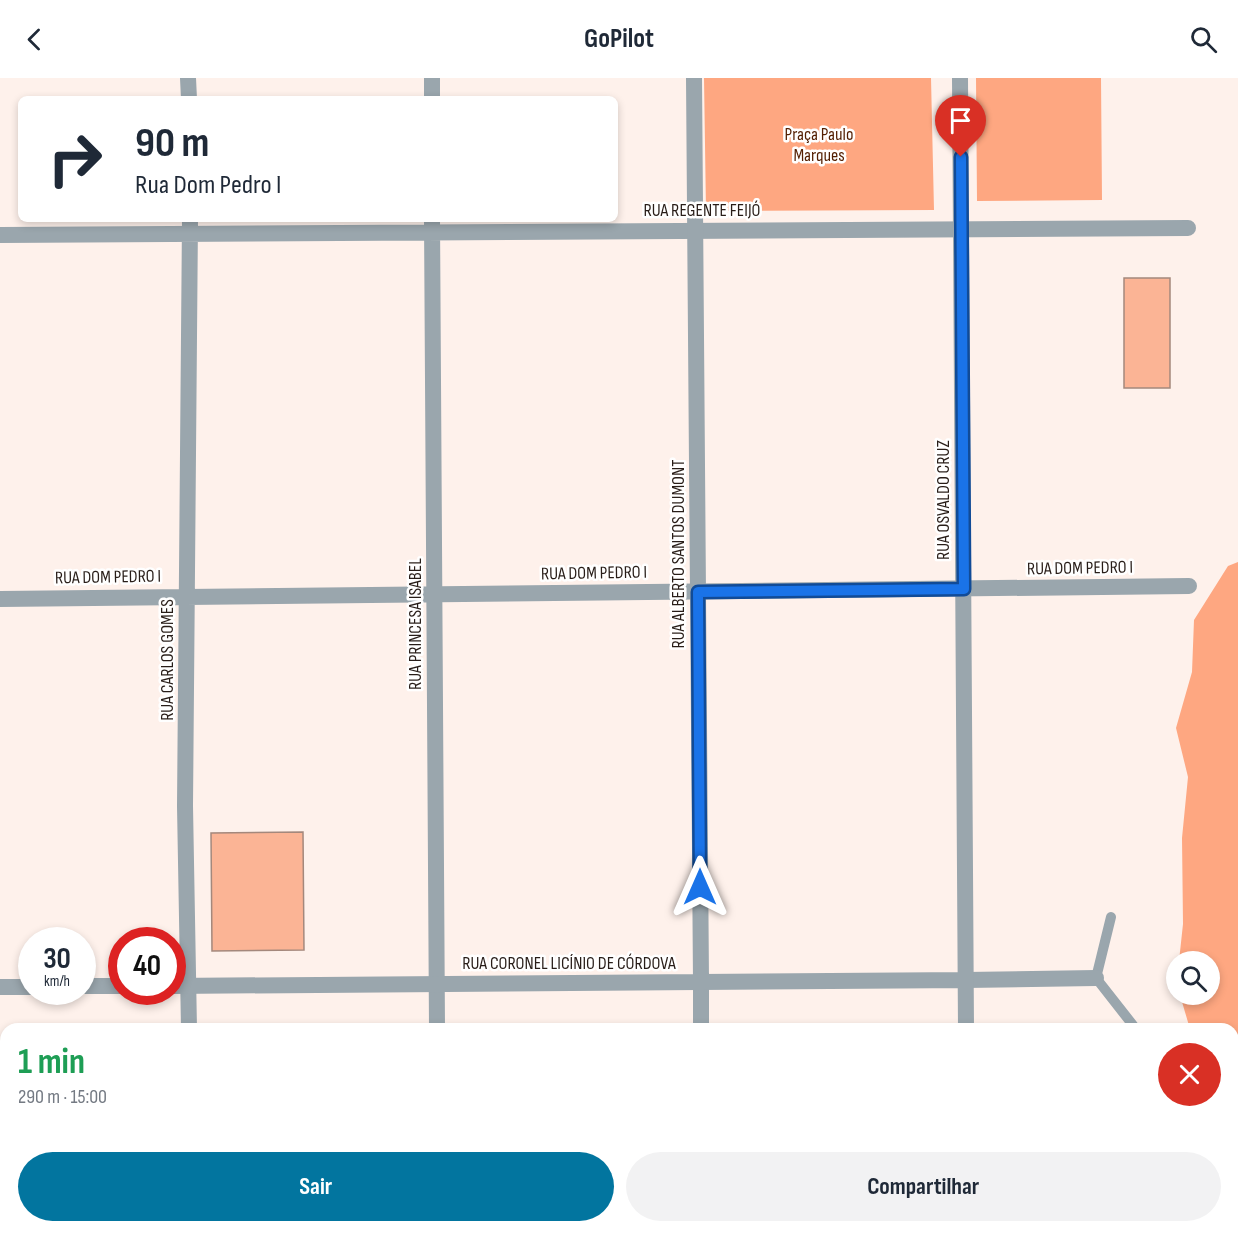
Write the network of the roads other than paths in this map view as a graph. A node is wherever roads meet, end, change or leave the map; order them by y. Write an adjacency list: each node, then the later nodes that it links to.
1 (189, 78): 5 (street)
2 (432, 78): 6 (street)
3 (694, 78): 11 (street, RUA ALBERTO SANTOS DUMONT)
4 (960, 78): 10 (street, RUA OSVALDO CRUZ)
5 (189, 96)
6 (432, 96)
7 (432, 225): 8 (street, RUA REGENTE FEIJÓ); 11 (street, RUA REGENTE FEIJÓ); 16 (street, RUA PRINCESA ISABEL)
8 (190, 226): 12 (street, RUA REGENTE FEIJÓ); 17 (street, RUA CARLOS GOMES)
9 (1188, 228): 10 (street, RUA REGENTE FEIJÓ)
10 (961, 229): 11 (street, RUA REGENTE FEIJÓ); 14 (street, RUA OSVALDO CRUZ)
11 (695, 230): 15 (street, RUA ALBERTO SANTOS DUMONT)
12 (0, 235)
13 (1189, 586): 14 (street, RUA DOM PEDRO I)
14 (964, 589): 15 (street, RUA DOM PEDRO I); 22 (street, RUA OSVALDO CRUZ)
15 (698, 592): 16 (street, RUA DOM PEDRO I); 23 (street, RUA ALBERTO SANTOS DUMONT)
16 (434, 594): 17 (street, RUA DOM PEDRO I); 24 (street, RUA PRINCESA ISABEL)
17 (187, 595): 18 (street, RUA DOM PEDRO I); 20 (street, RUA CARLOS GOMES)
18 (0, 598)
19 (1111, 917): 21 (lane)
20 (182, 927)
21 (1096, 978): 22 (street, RUA CORONEL LICÍNIO DE CÓRDOVA); 33 (lane)
22 (966, 980): 23 (street, RUA CORONEL LICÍNIO DE CÓRDOVA); 32 (street, RUA OSVALDO CRUZ)
23 (701, 982): 24 (street, RUA CORONEL LICÍNIO DE CÓRDOVA); 31 (street, RUA ALBERTO SANTOS DUMONT)
24 (437, 984): 25 (street, RUA CORONEL LICÍNIO DE CÓRDOVA); 30 (street, RUA PRINCESA ISABEL)
25 (186, 986)
26 (0, 987): 27 (street)
27 (18, 987)
28 (185, 1005): 29 (street, RUA CARLOS GOMES)
29 (188, 1023)
30 (437, 1023)
31 (701, 1023)
32 (966, 1023)
33 (1131, 1023)

